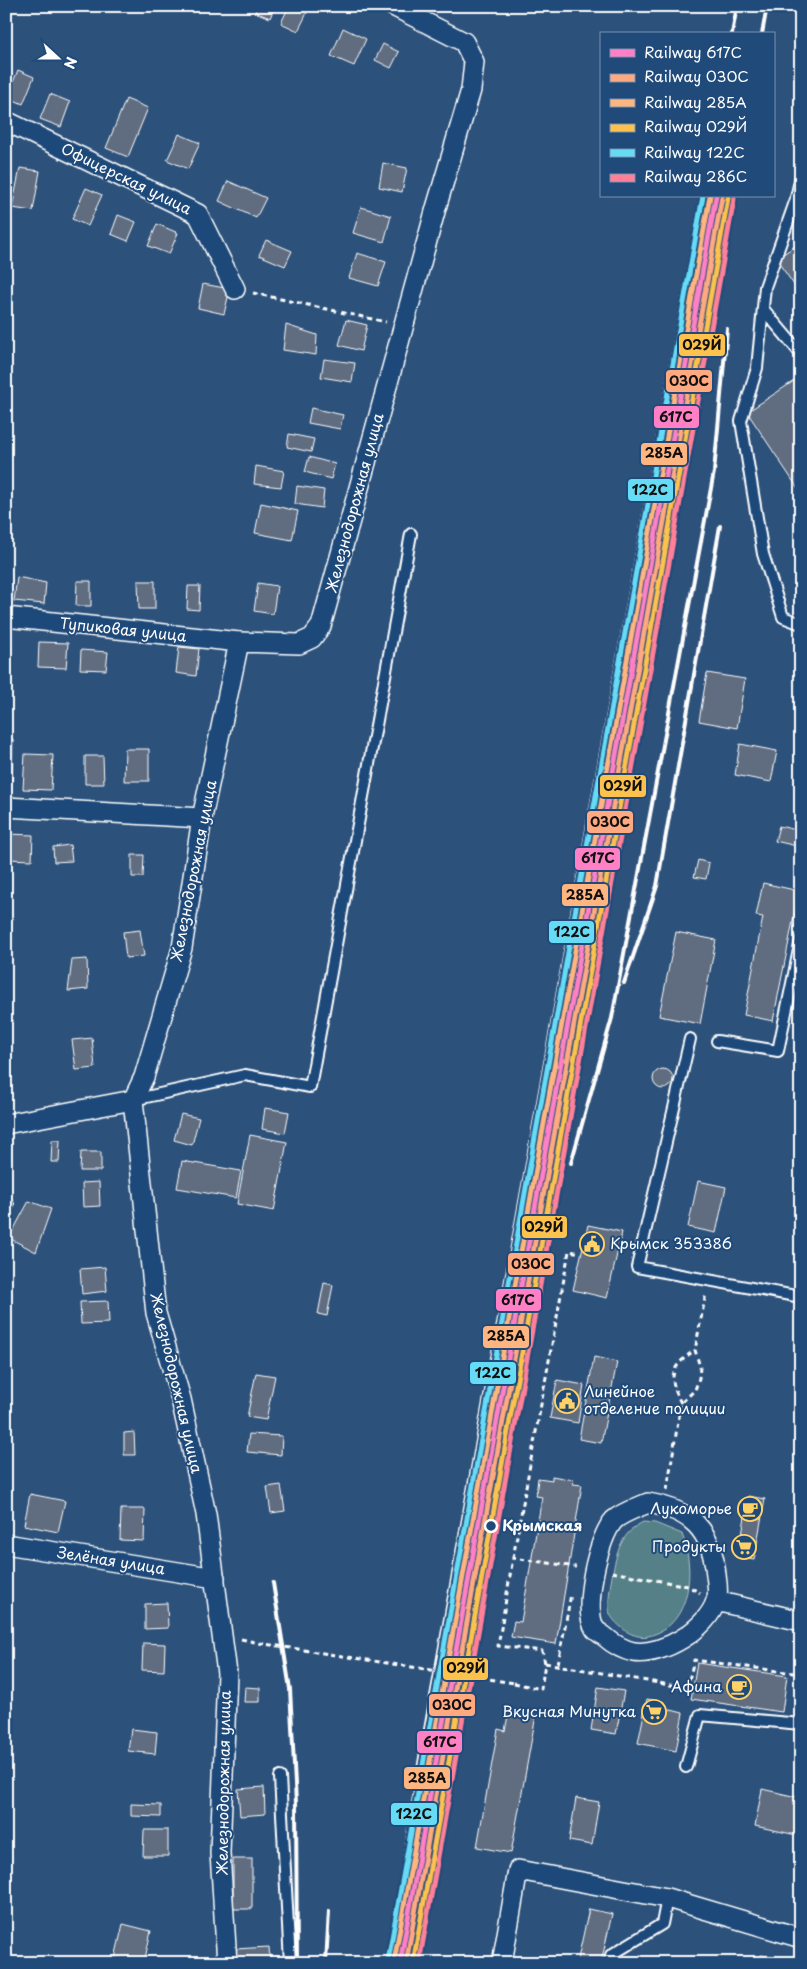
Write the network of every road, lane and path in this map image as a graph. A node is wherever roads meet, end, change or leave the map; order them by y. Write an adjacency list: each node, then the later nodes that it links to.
1 (393, 6): 6 (street, Железнодорожная улица)
2 (6, 121): 4 (street, Офицерская улица)
3 (801, 176): 5 (lane)
4 (235, 289): 6 (path)
5 (764, 310): 7 (lane); 10 (lane)
6 (403, 326): 11 (street, Железнодорожная улица)
7 (801, 354)
8 (411, 534): 17 (lane)
9 (6, 617): 11 (street, Тупиковая улица)
10 (801, 624)
11 (239, 642): 13 (street, Железнодорожная улица)
12 (6, 807): 13 (street)
13 (202, 818): 17 (street, Железнодорожная улица)
14 (801, 940): 16 (lane)
15 (690, 1039): 20 (lane)
16 (717, 1040)
17 (133, 1100): 18 (street); 30 (street, Железнодорожная улица)
18 (6, 1124)
19 (581, 1253): 26 (path)
20 (709, 1280): 21 (lane); 22 (path)
21 (801, 1297)
22 (695, 1350): 23 (path); 23 (path)
23 (682, 1403): 24 (path)
24 (664, 1506): 28 (street); 32 (street)
25 (6, 1544): 30 (street, Зелёная улица)
26 (513, 1558): 27 (path); 35 (path)
27 (576, 1567): 28 (path); 29 (path)
28 (595, 1568): 32 (path); 32 (street)
29 (574, 1577)
30 (215, 1578): 43 (street, Железнодорожная улица)
31 (572, 1587): 36 (path)
32 (716, 1601): 33 (street)
33 (801, 1621)
34 (260, 1643): 35 (path, bridge)
35 (545, 1663): 36 (path)
36 (558, 1664): 37 (path)
37 (801, 1674)
38 (801, 1724): 39 (lane)
39 (686, 1767)
40 (280, 1778): 44 (lane)
41 (667, 1898): 42 (street); 45 (street); 46 (lane)
42 (801, 1938)
43 (228, 1963)
44 (290, 1963)
45 (502, 1963)
46 (610, 1963)

